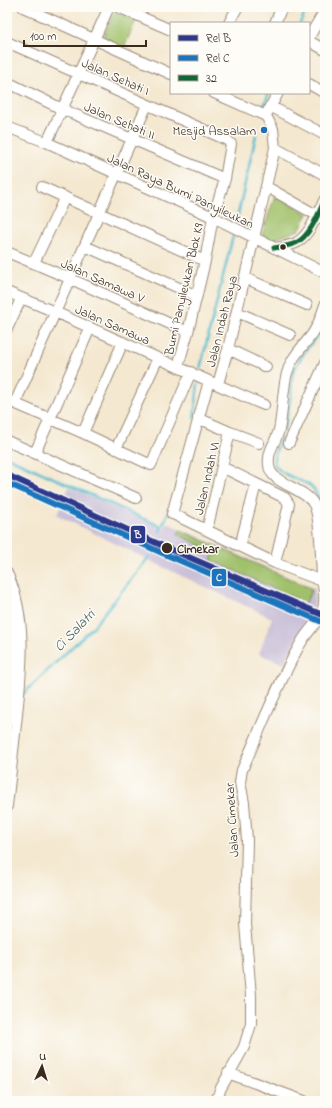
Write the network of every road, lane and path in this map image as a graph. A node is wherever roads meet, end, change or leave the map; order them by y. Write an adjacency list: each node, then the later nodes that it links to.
1 (23, 7): 11 (street)
2 (109, 7): 11 (street)
3 (118, 7): 9 (street)
4 (235, 7): 7 (street)
5 (282, 7): 8 (street)
6 (325, 10): 10 (street)
7 (229, 22)
8 (275, 22)
9 (170, 30)
10 (310, 35)
11 (94, 39): 15 (street); 16 (street)
12 (7, 42): 15 (street, Jalan Sehati I)
13 (310, 42): 14 (street)
14 (325, 50)
15 (78, 74): 22 (street, Jalan Sehati I); 24 (street)
16 (170, 74)
17 (7, 82): 24 (street, Jalan Sehati II)
18 (310, 85): 19 (street)
19 (325, 93)
20 (216, 94): 25 (street)
21 (277, 94): 23 (street)
22 (147, 105): 28 (street); 33 (street, Jalan Sehati I)
23 (270, 106): 25 (street); 27 (street)
24 (62, 109): 28 (street, Jalan Sehati II); 29 (street)
25 (262, 115): 30 (street, Jalan Indah Raya)
26 (7, 127): 29 (street, Jalan Raya Bumi Panyileukan)
27 (325, 135)
28 (132, 138): 31 (street); 33 (street, Jalan Sehati II)
29 (46, 142): 31 (street, Jalan Raya Bumi Panyileukan)
30 (275, 148): 32 (street); 35 (street, Jalan Indah Raya)
31 (115, 174): 38 (street); 39 (street, Jalan Raya Bumi Panyileukan)
32 (325, 175)
33 (225, 179): 39 (street, Jalan Sehati I)
34 (42, 187): 36 (street)
35 (267, 187): 40 (street); 42 (street, Jalan Indah Raya)
36 (63, 196): 38 (street); 48 (street)
37 (325, 199): 40 (street)
38 (98, 213): 43 (street); 47 (street)
39 (213, 217): 42 (street, Jalan Raya Bumi Panyileukan); 47 (street, Bumi Panyileukan Blok K9)
40 (321, 218): 41 (street)
41 (305, 235): 44 (street); 46 (street)
42 (254, 238): 44 (street, Jalan Raya Bumi Panyileukan); 50 (street, Jalan Indah Raya)
43 (85, 246): 51 (street); 53 (street)
44 (274, 248): 46 (street, Jalan Raya Bumi Panyileukan)
45 (7, 252): 48 (street, Jalan Samawa V)
46 (294, 257): 49 (street, Jalan Raya Bumi Panyileukan)
47 (205, 261): 53 (street, Bumi Panyileukan Blok K9)
48 (34, 263): 51 (street, Jalan Samawa V)
49 (325, 272)
50 (246, 278): 55 (street); 58 (street, Jalan Indah Raya)
51 (70, 279): 57 (street); 61 (street, Jalan Samawa V)
52 (7, 292): 54 (street, Jalan Samawa)
53 (197, 296): 61 (street, Bumi Panyileukan Blok K9)
54 (21, 299): 57 (street, Jalan Samawa); 60 (street)
55 (307, 305)
56 (325, 305): 87 (street)
57 (55, 312): 59 (street, Jalan Samawa); 71 (street)
58 (237, 312): 62 (street); 64 (street, Jalan Indah Raya)
59 (90, 328): 63 (street, Jalan Samawa); 73 (street)
60 (7, 329)
61 (188, 332): 67 (street, Bumi Panyileukan Blok K9)
62 (290, 335)
63 (123, 342): 65 (street, Jalan Samawa); 76 (street)
64 (228, 349): 68 (street); 70 (street, Jalan Indah Raya)
65 (157, 358): 67 (street, Jalan Samawa); 80 (street)
66 (325, 363): 79 (street)
67 (178, 366): 69 (street, Jalan Samawa)
68 (266, 368)
69 (193, 373): 70 (street, Jalan Samawa); 80 (street)
70 (213, 382): 72 (street, Jalan Samawa); 74 (street, Jalan Indah Raya)
71 (11, 401): 73 (street)
72 (264, 405)
73 (50, 418): 76 (street); 81 (street)
74 (198, 418): 75 (street); 85 (street, Jalan Indah Raya)
75 (230, 432): 78 (street); 82 (street, Jalan Indah VI)
76 (83, 433): 80 (street)
77 (7, 441): 81 (street)
78 (259, 443)
79 (289, 443)
80 (116, 449)
81 (34, 453): 84 (street)
82 (222, 467): 83 (street); 85 (street, Jalan Indah VI)
83 (256, 484): 86 (street); 88 (street)
84 (136, 498)
85 (206, 530): 86 (street)
86 (240, 546): 88 (street)
87 (323, 558): 90 (street)
88 (274, 563): 90 (street)
89 (7, 573): 92 (street)
90 (322, 580): 95 (street, Jalan Cimekar)
91 (7, 594): 92 (street)
92 (14, 702): 93 (street)
93 (10, 716): 94 (street)
94 (7, 806)
95 (228, 1073): 96 (street, Jalan Cimekar); 97 (street)
96 (216, 1101)
97 (304, 1101)

